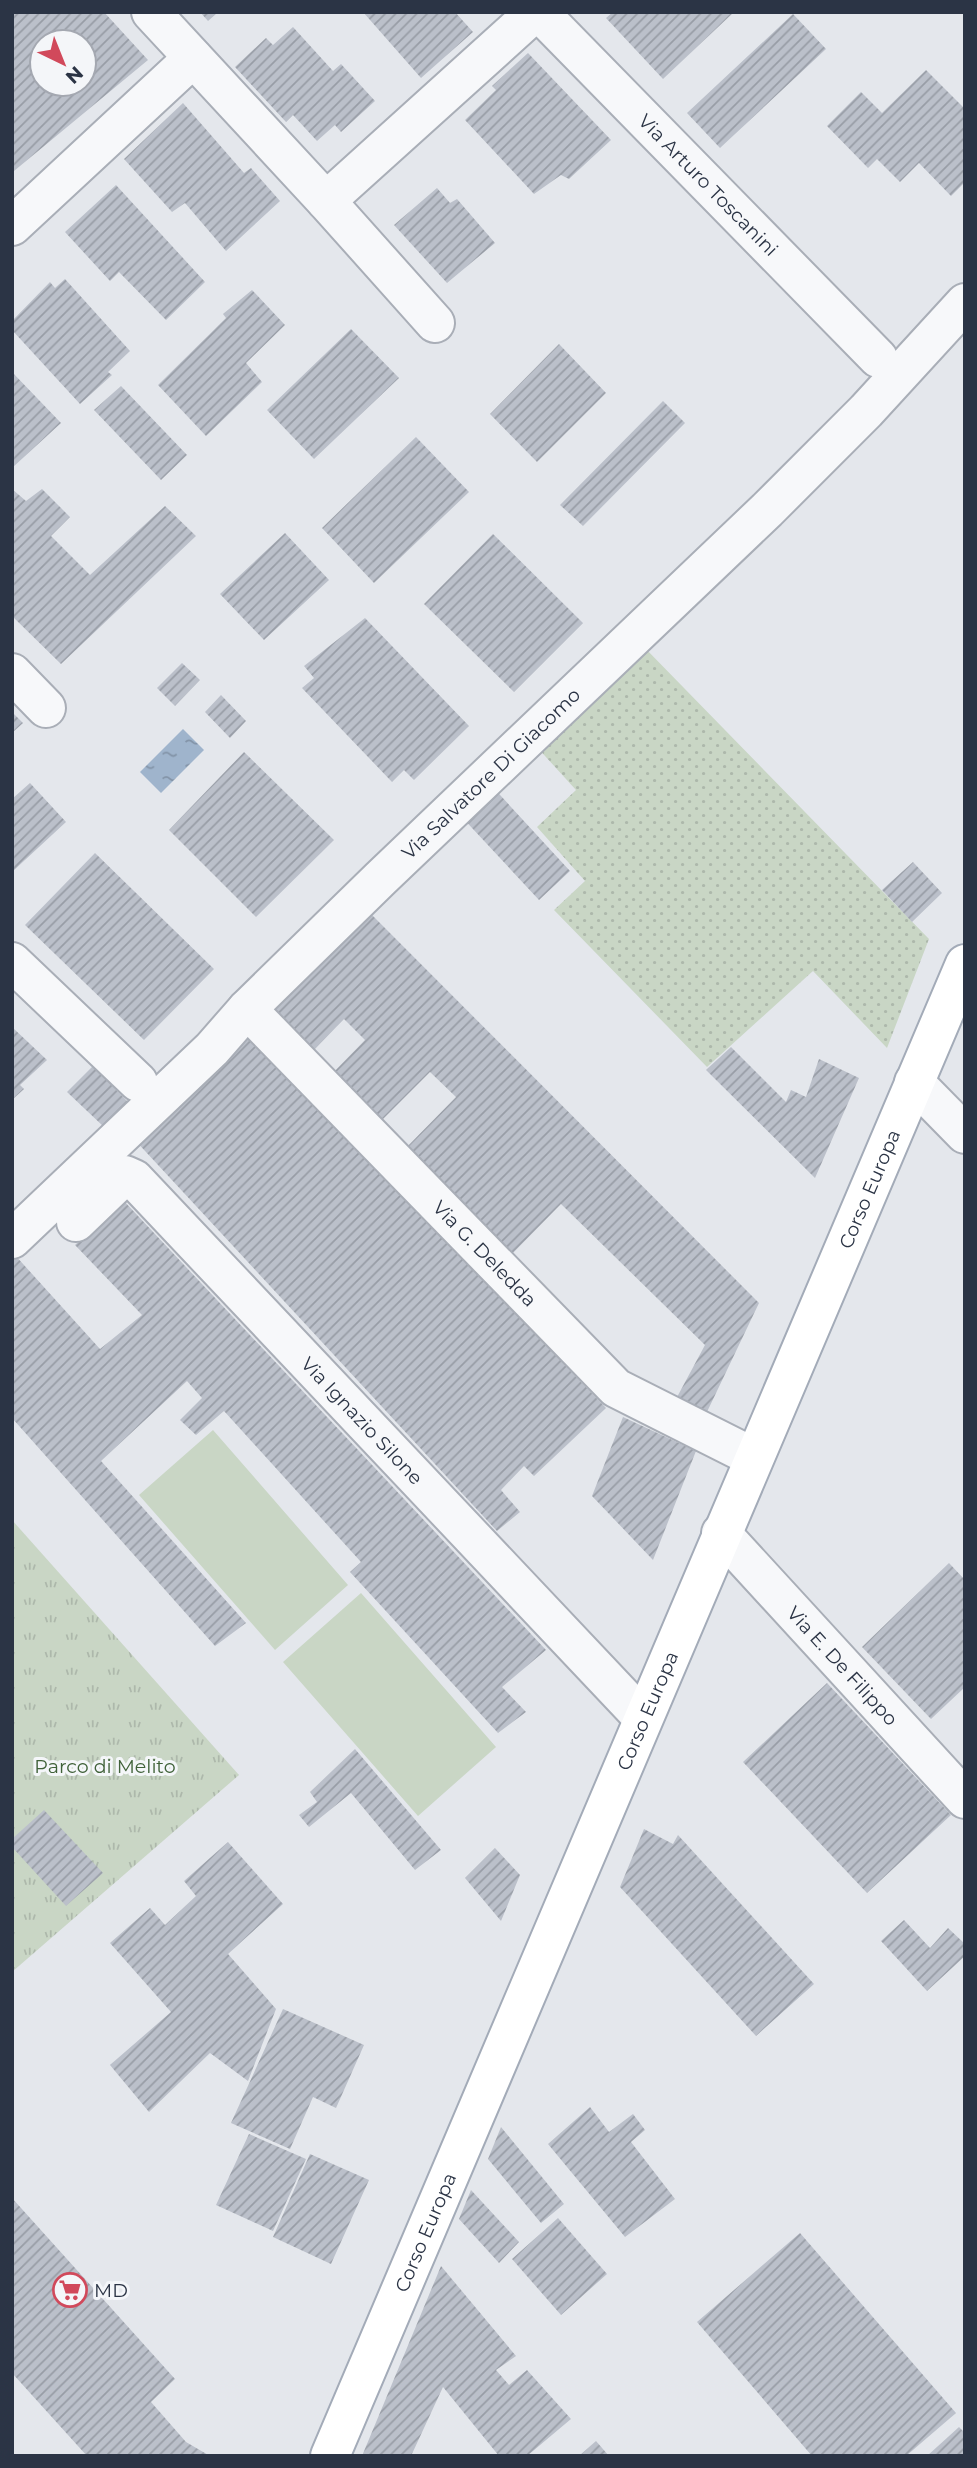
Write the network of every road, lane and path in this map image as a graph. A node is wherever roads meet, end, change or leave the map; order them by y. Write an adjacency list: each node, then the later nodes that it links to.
1 (150, 12): 3 (street)
2 (541, 13): 4 (street, Via Arturo Toscanini); 8 (street, Via Arturo Toscanini)
3 (193, 58): 4 (street); 5 (street)
4 (326, 201): 7 (street)
5 (12, 226)
6 (965, 303): 13 (street, Via Salvatore Di Giacomo)
7 (435, 323)
8 (878, 358)
9 (12, 673): 10 (street)
10 (46, 708)
11 (12, 962): 14 (street)
12 (965, 964): 15 (main road, Corso Europa)
13 (247, 1009): 18 (street, Via Salvatore Di Giacomo); 19 (street, Via G. Deledda)
14 (138, 1082)
15 (914, 1082): 16 (street); 19 (main road, Corso Europa)
16 (965, 1135)
17 (76, 1222): 21 (street, Via Ignazio Silone)
18 (12, 1239)
19 (753, 1457): 20 (main road, Corso Europa)
20 (721, 1534): 21 (main road, Corso Europa); 22 (street, Via E. De Filippo)
21 (643, 1718): 23 (main road, Corso Europa)
22 (965, 1799)
23 (330, 2456)

